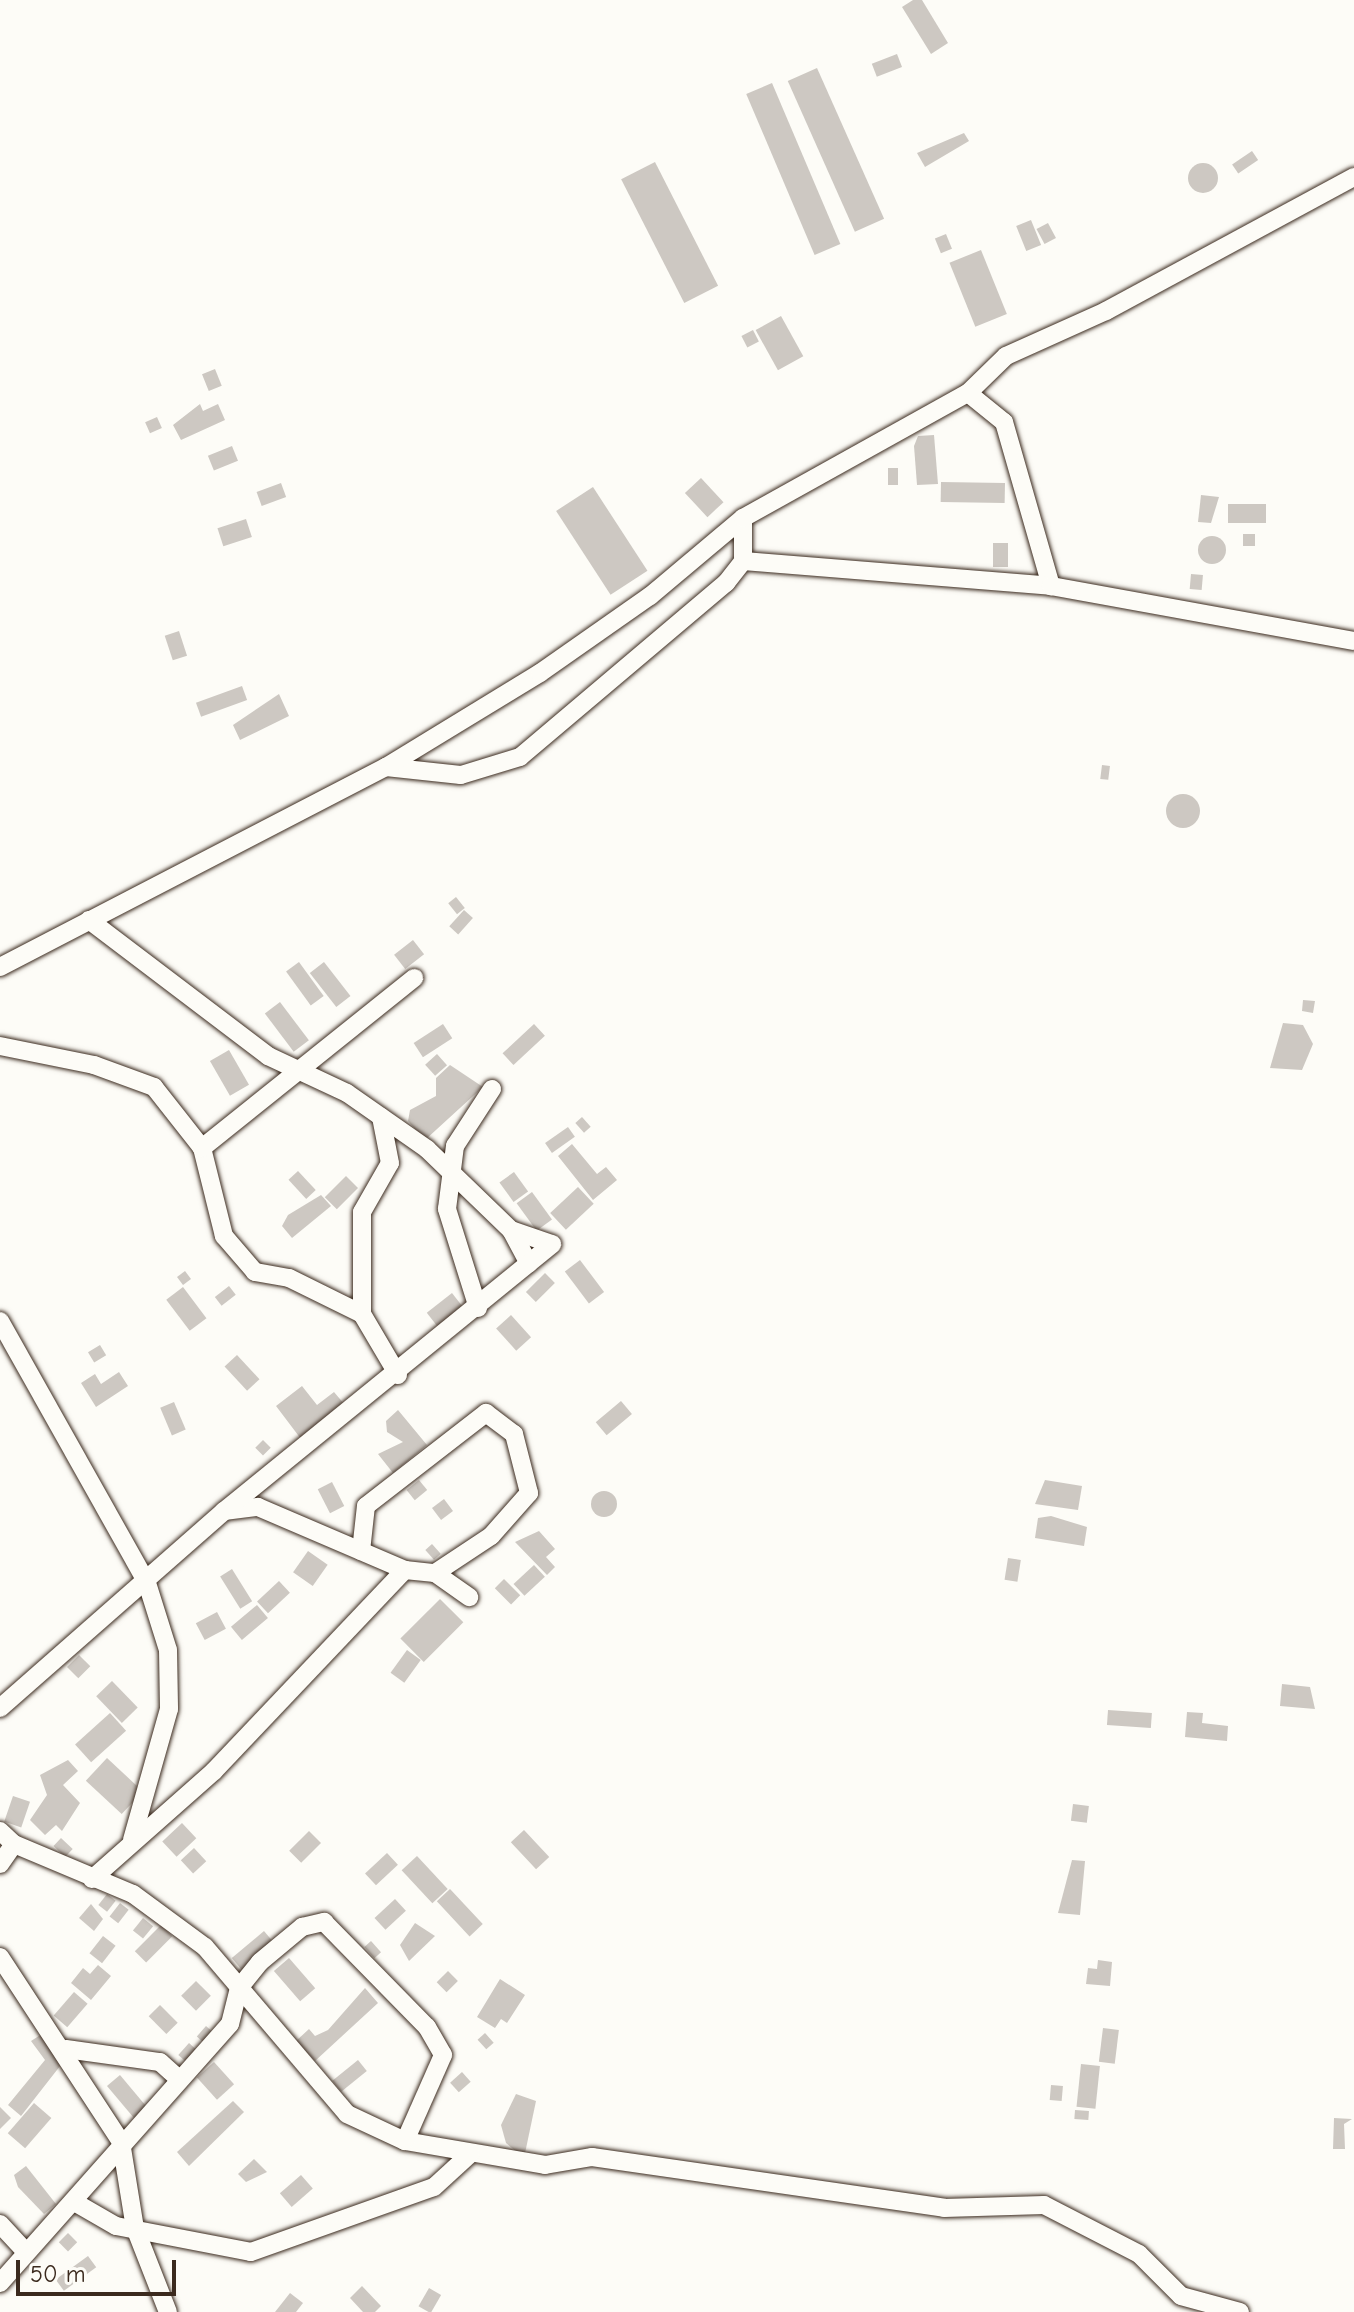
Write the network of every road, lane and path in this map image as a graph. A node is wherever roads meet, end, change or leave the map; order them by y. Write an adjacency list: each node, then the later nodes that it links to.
1 (1354, 177): 2 (street)
2 (968, 393): 3 (street); 5 (street)
3 (743, 518): 4 (street); 7 (street)
4 (743, 561): 5 (street); 7 (street)
5 (1051, 586): 6 (street)
6 (1354, 641)
7 (386, 767): 8 (street)
8 (89, 920): 9 (street); 12 (street)
9 (0, 967)
10 (414, 978): 12 (street)
11 (0, 1046): 15 (street)
12 (301, 1067): 14 (street); 15 (street)
13 (492, 1089): 16 (street)
14 (381, 1117): 16 (street); 20 (street)
15 (202, 1148): 20 (street)
16 (451, 1169): 17 (street); 19 (street)
17 (511, 1230): 18 (street); 18 (street)
18 (529, 1264): 19 (street)
19 (478, 1308): 22 (street)
20 (362, 1314): 22 (street)
21 (0, 1321): 27 (street)
22 (398, 1375): 23 (street)
23 (224, 1511): 24 (street); 27 (street)
24 (361, 1551): 25 (street); 26 (street)
25 (405, 1570): 26 (street); 31 (street)
26 (435, 1573): 28 (street)
27 (147, 1583): 29 (street); 31 (street)
28 (469, 1597)
29 (0, 1708)
30 (7, 1837): 32 (street); 33 (street)
31 (132, 1840): 33 (street)
32 (0, 1864)
33 (92, 1879): 35 (street)
34 (0, 1957): 36 (street)
35 (239, 1988): 37 (street); 38 (street); 38 (street)
36 (66, 2049): 37 (street); 39 (street)
37 (178, 2078): 39 (street)
38 (405, 2141): 40 (street)
39 (121, 2142): 41 (street); 43 (street)
40 (470, 2154): 43 (street); 47 (street)
41 (76, 2203): 43 (street); 44 (street)
42 (0, 2224): 44 (street)
43 (135, 2228): 46 (street)
44 (26, 2252): 45 (street)
45 (0, 2283)
46 (168, 2312)
47 (1240, 2312)

